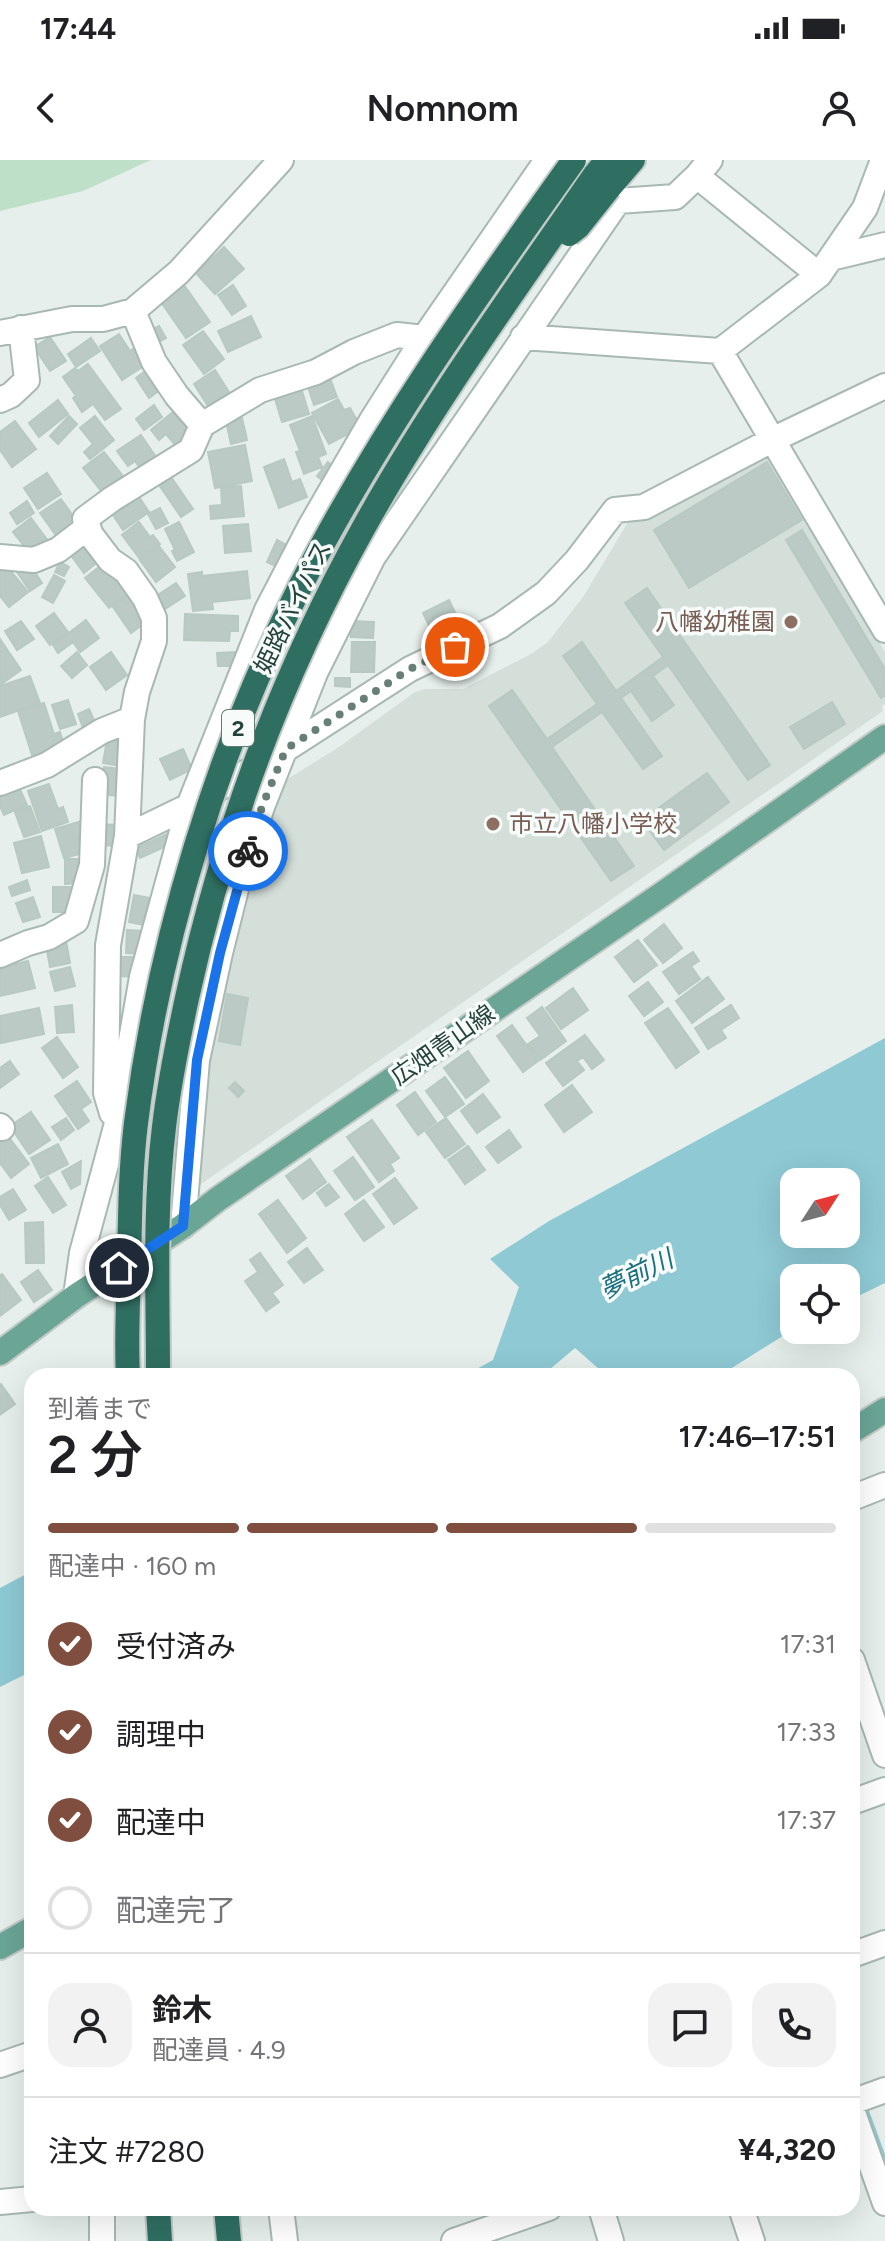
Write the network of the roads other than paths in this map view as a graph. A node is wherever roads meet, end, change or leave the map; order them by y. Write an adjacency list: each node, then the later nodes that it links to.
1 (281, 160): 10 (street)
2 (547, 160): 7 (street); 13 (street)
3 (574, 160): 34 (highway, 姫路バイパス / 2, bridge)
4 (633, 160): 7 (highway, 姫路バイパス)
5 (883, 160): 9 (street)
6 (704, 168): 7 (street); 9 (street)
7 (607, 181): 12 (street); 35 (highway, 姫路バイパス / 2, bridge)
8 (885, 245): 9 (street)
9 (825, 266): 14 (street)
10 (133, 311): 11 (street); 17 (street)
11 (11, 330): 16 (street)
12 (523, 337): 14 (street); 24 (street)
13 (424, 338): 17 (street); 27 (street)
14 (720, 351): 18 (street)
15 (885, 386): 18 (street)
16 (0, 400)
17 (202, 425): 19 (street)
18 (772, 440): 21 (street); 24 (street)
19 (88, 527): 20 (street); 22 (street)
20 (0, 557)
21 (885, 630)
22 (132, 719): 26 (street); 28 (street)
23 (885, 737): 31 (main road, 広畑青山線)
24 (286, 749): 27 (street); 31 (street)
25 (95, 780): 29 (street)
26 (0, 783)
27 (189, 806): 28 (street); 30 (street)
28 (127, 836): 30 (street)
29 (0, 955)
30 (116, 1127): 32 (street)
31 (183, 1226): 32 (main road, 広畑青山線)
32 (76, 1296): 33 (main road, 広畑青山線)
33 (0, 1353)
34 (128, 1368)
35 (158, 1368)
36 (885, 1410): 37 (main road)
37 (860, 1426)
38 (885, 1485): 39 (street)
39 (860, 1495)
40 (860, 1683): 41 (street)
41 (885, 1755)
42 (885, 1790): 43 (street)
43 (860, 1799)
44 (24, 1934): 46 (main road)
45 (885, 1943): 47 (street)
46 (0, 1947)
47 (860, 1952)
48 (24, 2057): 49 (street)
49 (0, 2065)
50 (885, 2090): 51 (street)
51 (860, 2099)
52 (860, 2133): 55 (street)
53 (24, 2200): 54 (street)
54 (0, 2202)
55 (885, 2203)
56 (102, 2216): 64 (street)
57 (158, 2216): 65 (highway)
58 (227, 2216): 66 (highway)
59 (282, 2216): 67 (street)
60 (527, 2216): 63 (street)
61 (603, 2216): 68 (street)
62 (744, 2216): 69 (street)
63 (465, 2239)
64 (102, 2241)
65 (160, 2241)
66 (229, 2241)
67 (285, 2241)
68 (611, 2241)
69 (752, 2241)

